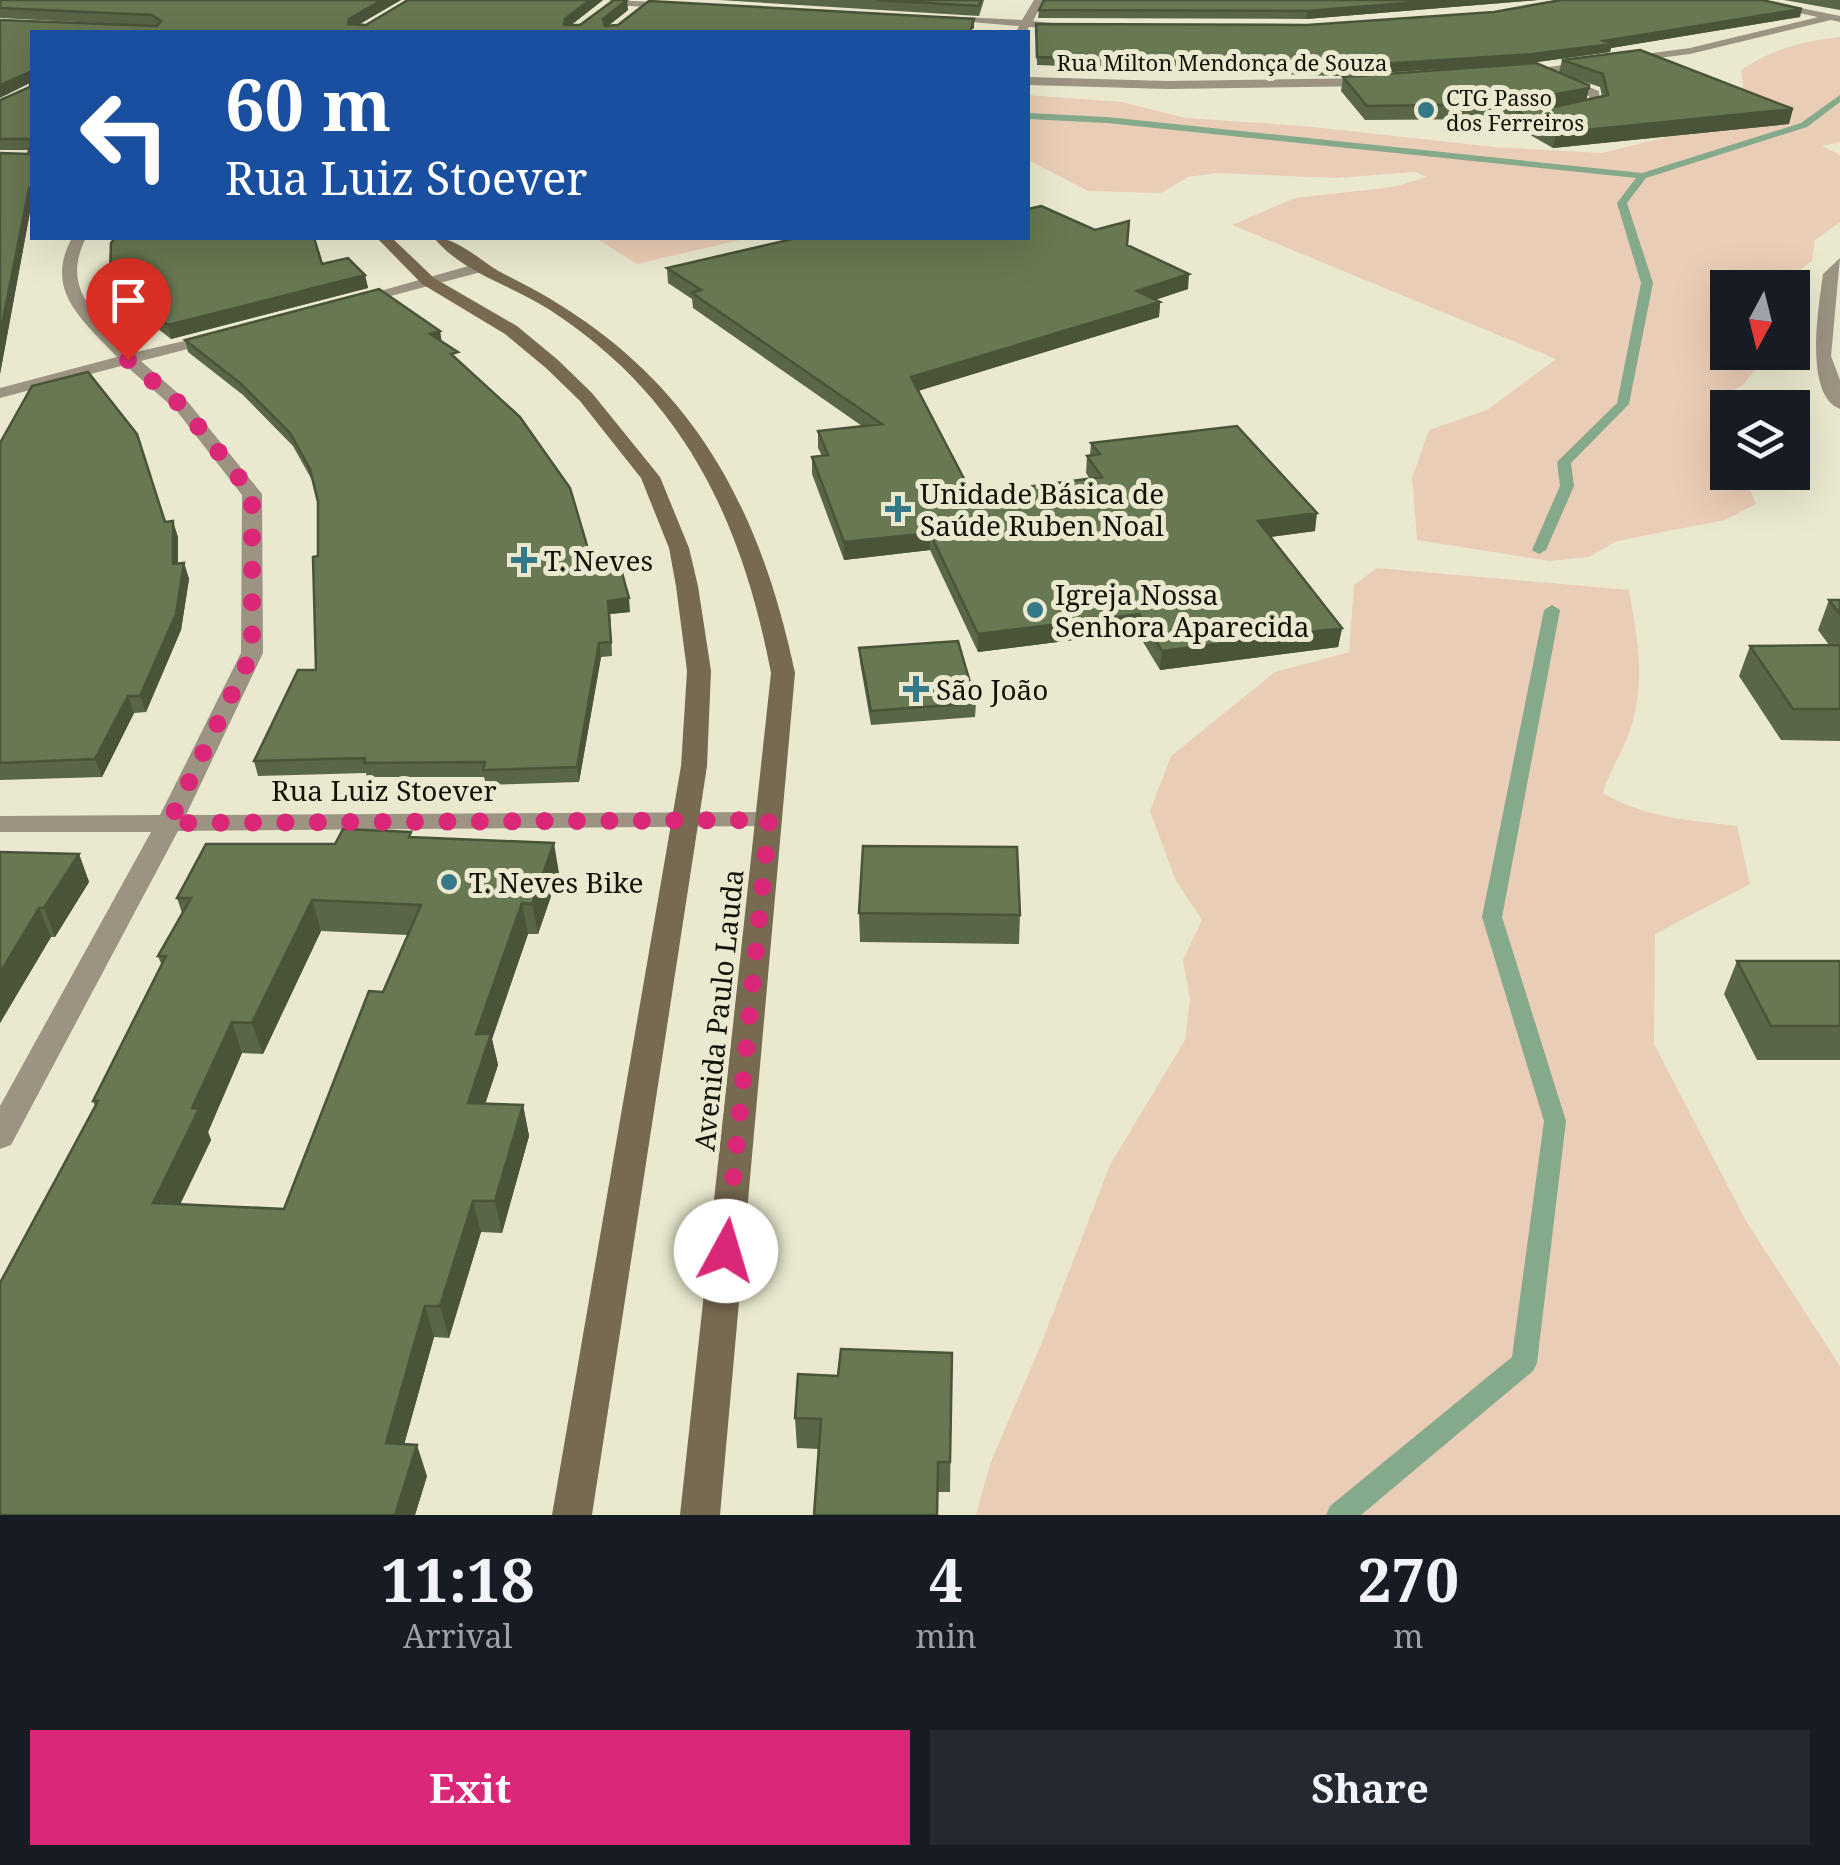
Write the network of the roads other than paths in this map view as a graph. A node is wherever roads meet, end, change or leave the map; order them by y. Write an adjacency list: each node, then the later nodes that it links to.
1 (1038, 0): 11 (street)
2 (1746, 0): 9 (street)
3 (615, 1): 4 (street); 6 (main road)
4 (650, 2): 5 (street); 7 (main road)
5 (688, 6)
6 (600, 12)
7 (636, 14)
8 (926, 18): 11 (street)
9 (1836, 18): 12 (street)
10 (1082, 26): 11 (street)
11 (1023, 28)
12 (1538, 70): 13 (street); 16 (street)
13 (1502, 73)
14 (1030, 81): 15 (street, Rua Milton Mendonça de Souza)
15 (1394, 81)
16 (1550, 116)
17 (77, 240): 25 (street)
18 (386, 240): 22 (main road, Avenida Paulo Lauda)
19 (444, 240): 21 (main road, Avenida Paulo Lauda)
20 (1840, 263): 27 (street)
21 (479, 268): 22 (street); 28 (main road, Avenida Paulo Lauda)
22 (428, 281): 23 (street); 29 (main road, Avenida Paulo Lauda)
23 (334, 306)
24 (240, 330): 25 (street)
25 (128, 360): 26 (street); 30 (street)
26 (0, 393)
27 (1840, 404)
28 (769, 820): 29 (street, Rua Luiz Stoever); 34 (main road, Avenida Paulo Lauda)
29 (685, 821): 30 (street, Rua Luiz Stoever); 33 (main road, Avenida Paulo Lauda)
30 (169, 823): 31 (street, Rua Luiz Stoever); 32 (street)
31 (0, 824)
32 (0, 1136)
33 (572, 1515)
34 (700, 1515)

